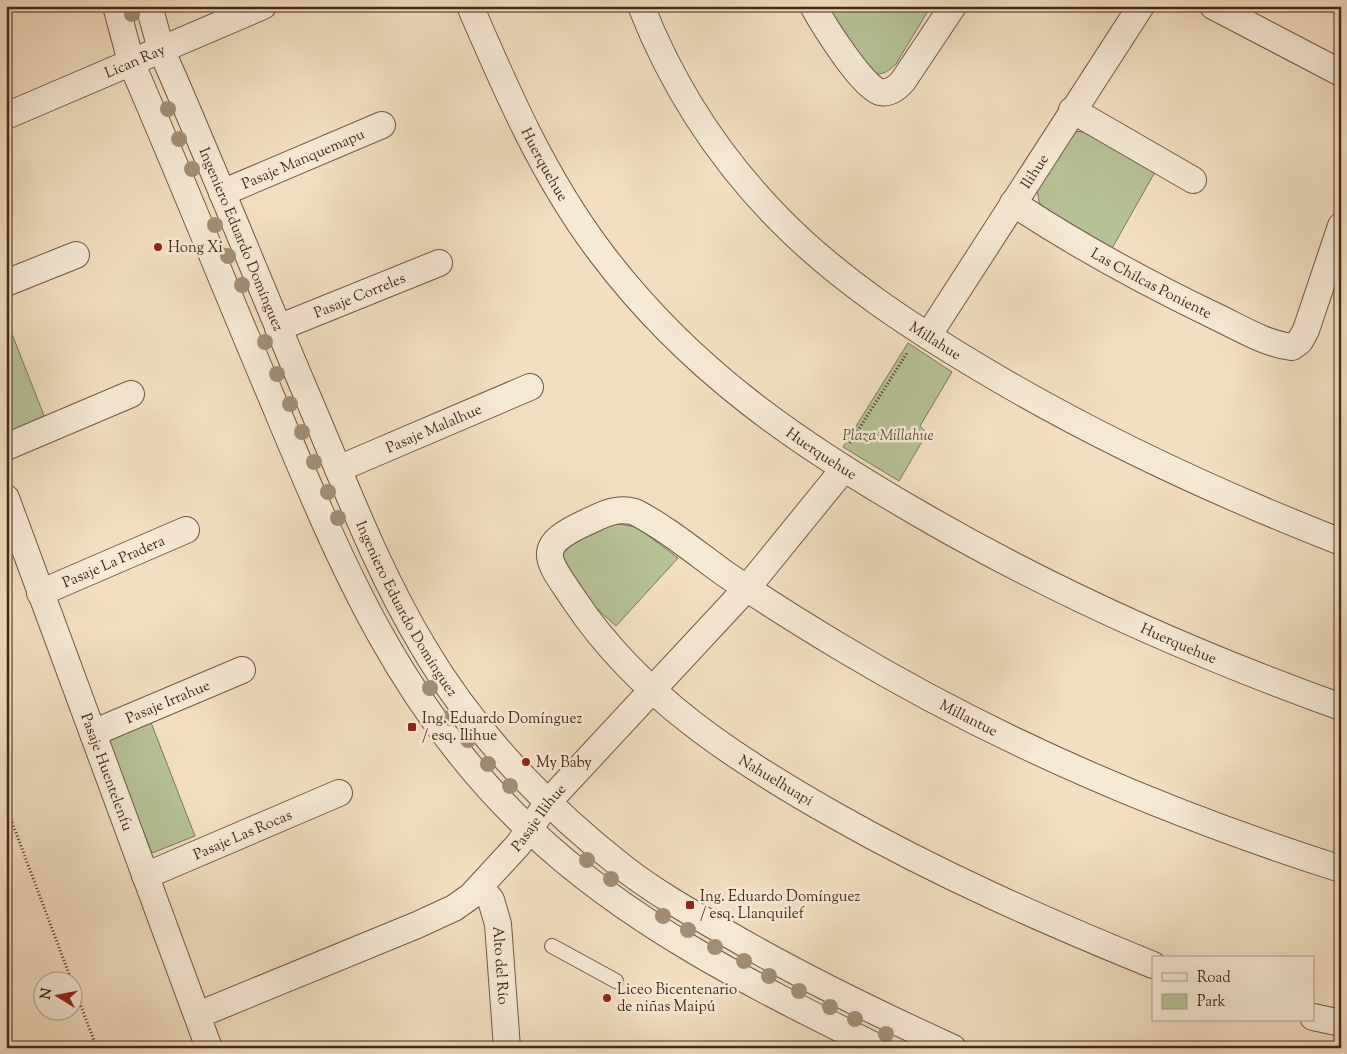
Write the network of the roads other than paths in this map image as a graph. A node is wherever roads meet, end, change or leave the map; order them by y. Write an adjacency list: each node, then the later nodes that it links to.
1 (116, 6): 11 (street)
2 (149, 6): 10 (street, Ingeniero Eduardo Domínguez)
3 (263, 6): 10 (street, Lican Ray)
4 (470, 6): 28 (street, Huerquehue)
5 (641, 6): 24 (street, Millahue)
6 (813, 6): 7 (street)
7 (953, 6)
8 (1141, 6): 13 (street, Ilihue)
9 (1213, 6): 12 (street)
10 (161, 49): 11 (street, Lican Ray); 17 (street, Ingeniero Eduardo Domínguez)
11 (130, 62): 14 (street, Lican Ray); 42 (street)
12 (1341, 73)
13 (1072, 110): 16 (street); 18 (street, Ilihue)
14 (6, 116)
15 (382, 125): 17 (street, Pasaje Manquemapu)
16 (1193, 180)
17 (222, 193): 23 (street, Ingeniero Eduardo Domínguez)
18 (1013, 203): 19 (street, Las Chilcas Poniente); 24 (street, Ilihue)
19 (1341, 226)
20 (76, 255): 22 (street)
21 (439, 263): 23 (street, Pasaje Correles)
22 (6, 283)
23 (278, 328): 29 (street, Ingeniero Eduardo Domínguez)
24 (925, 334): 33 (street, Millahue)
25 (530, 387): 29 (street, Pasaje Malalhue)
26 (131, 394): 27 (street)
27 (6, 447)
28 (840, 467): 34 (street, Pasaje Ilihue); 38 (street, Huerquehue)
29 (338, 469): 41 (street, Ingeniero Eduardo Domínguez)
30 (6, 498): 35 (street, Pasaje Huentelenfu)
31 (627, 510): 34 (street, Millantue); 37 (street, Nahuelhuapi)
32 (186, 530): 35 (street, Pasaje La Pradera)
33 (1341, 542)
34 (747, 588): 37 (street, Pasaje Ilihue); 43 (street, Millantue)
35 (40, 593): 39 (street, Pasaje Huentelenfu)
36 (242, 670): 39 (street, Pasaje Irrahue)
37 (654, 691): 41 (street, Pasaje Ilihue); 47 (street, Nahuelhuapi)
38 (1341, 707)
39 (93, 733): 44 (street, Pasaje Huentelenfu)
40 (339, 793): 44 (street, Pasaje Las Rocas)
41 (548, 801): 42 (street, Pasaje Ilihue); 55 (street, Ingeniero Eduardo Domínguez)
42 (529, 830): 45 (street, Pasaje Ilihue); 54 (street)
43 (1341, 869)
44 (145, 876): 49 (street, Pasaje Huentelenfu)
45 (481, 888): 49 (street, Pasaje Ilihue); 53 (street, Alto del Río)
46 (552, 946): 48 (lane)
47 (1152, 964)
48 (616, 981)
49 (198, 1015): 52 (street, Pasaje Huentelenfu)
50 (1314, 1017): 51 (street)
51 (1341, 1023)
52 (209, 1048)
53 (507, 1048)
54 (879, 1048)
55 (953, 1048)

